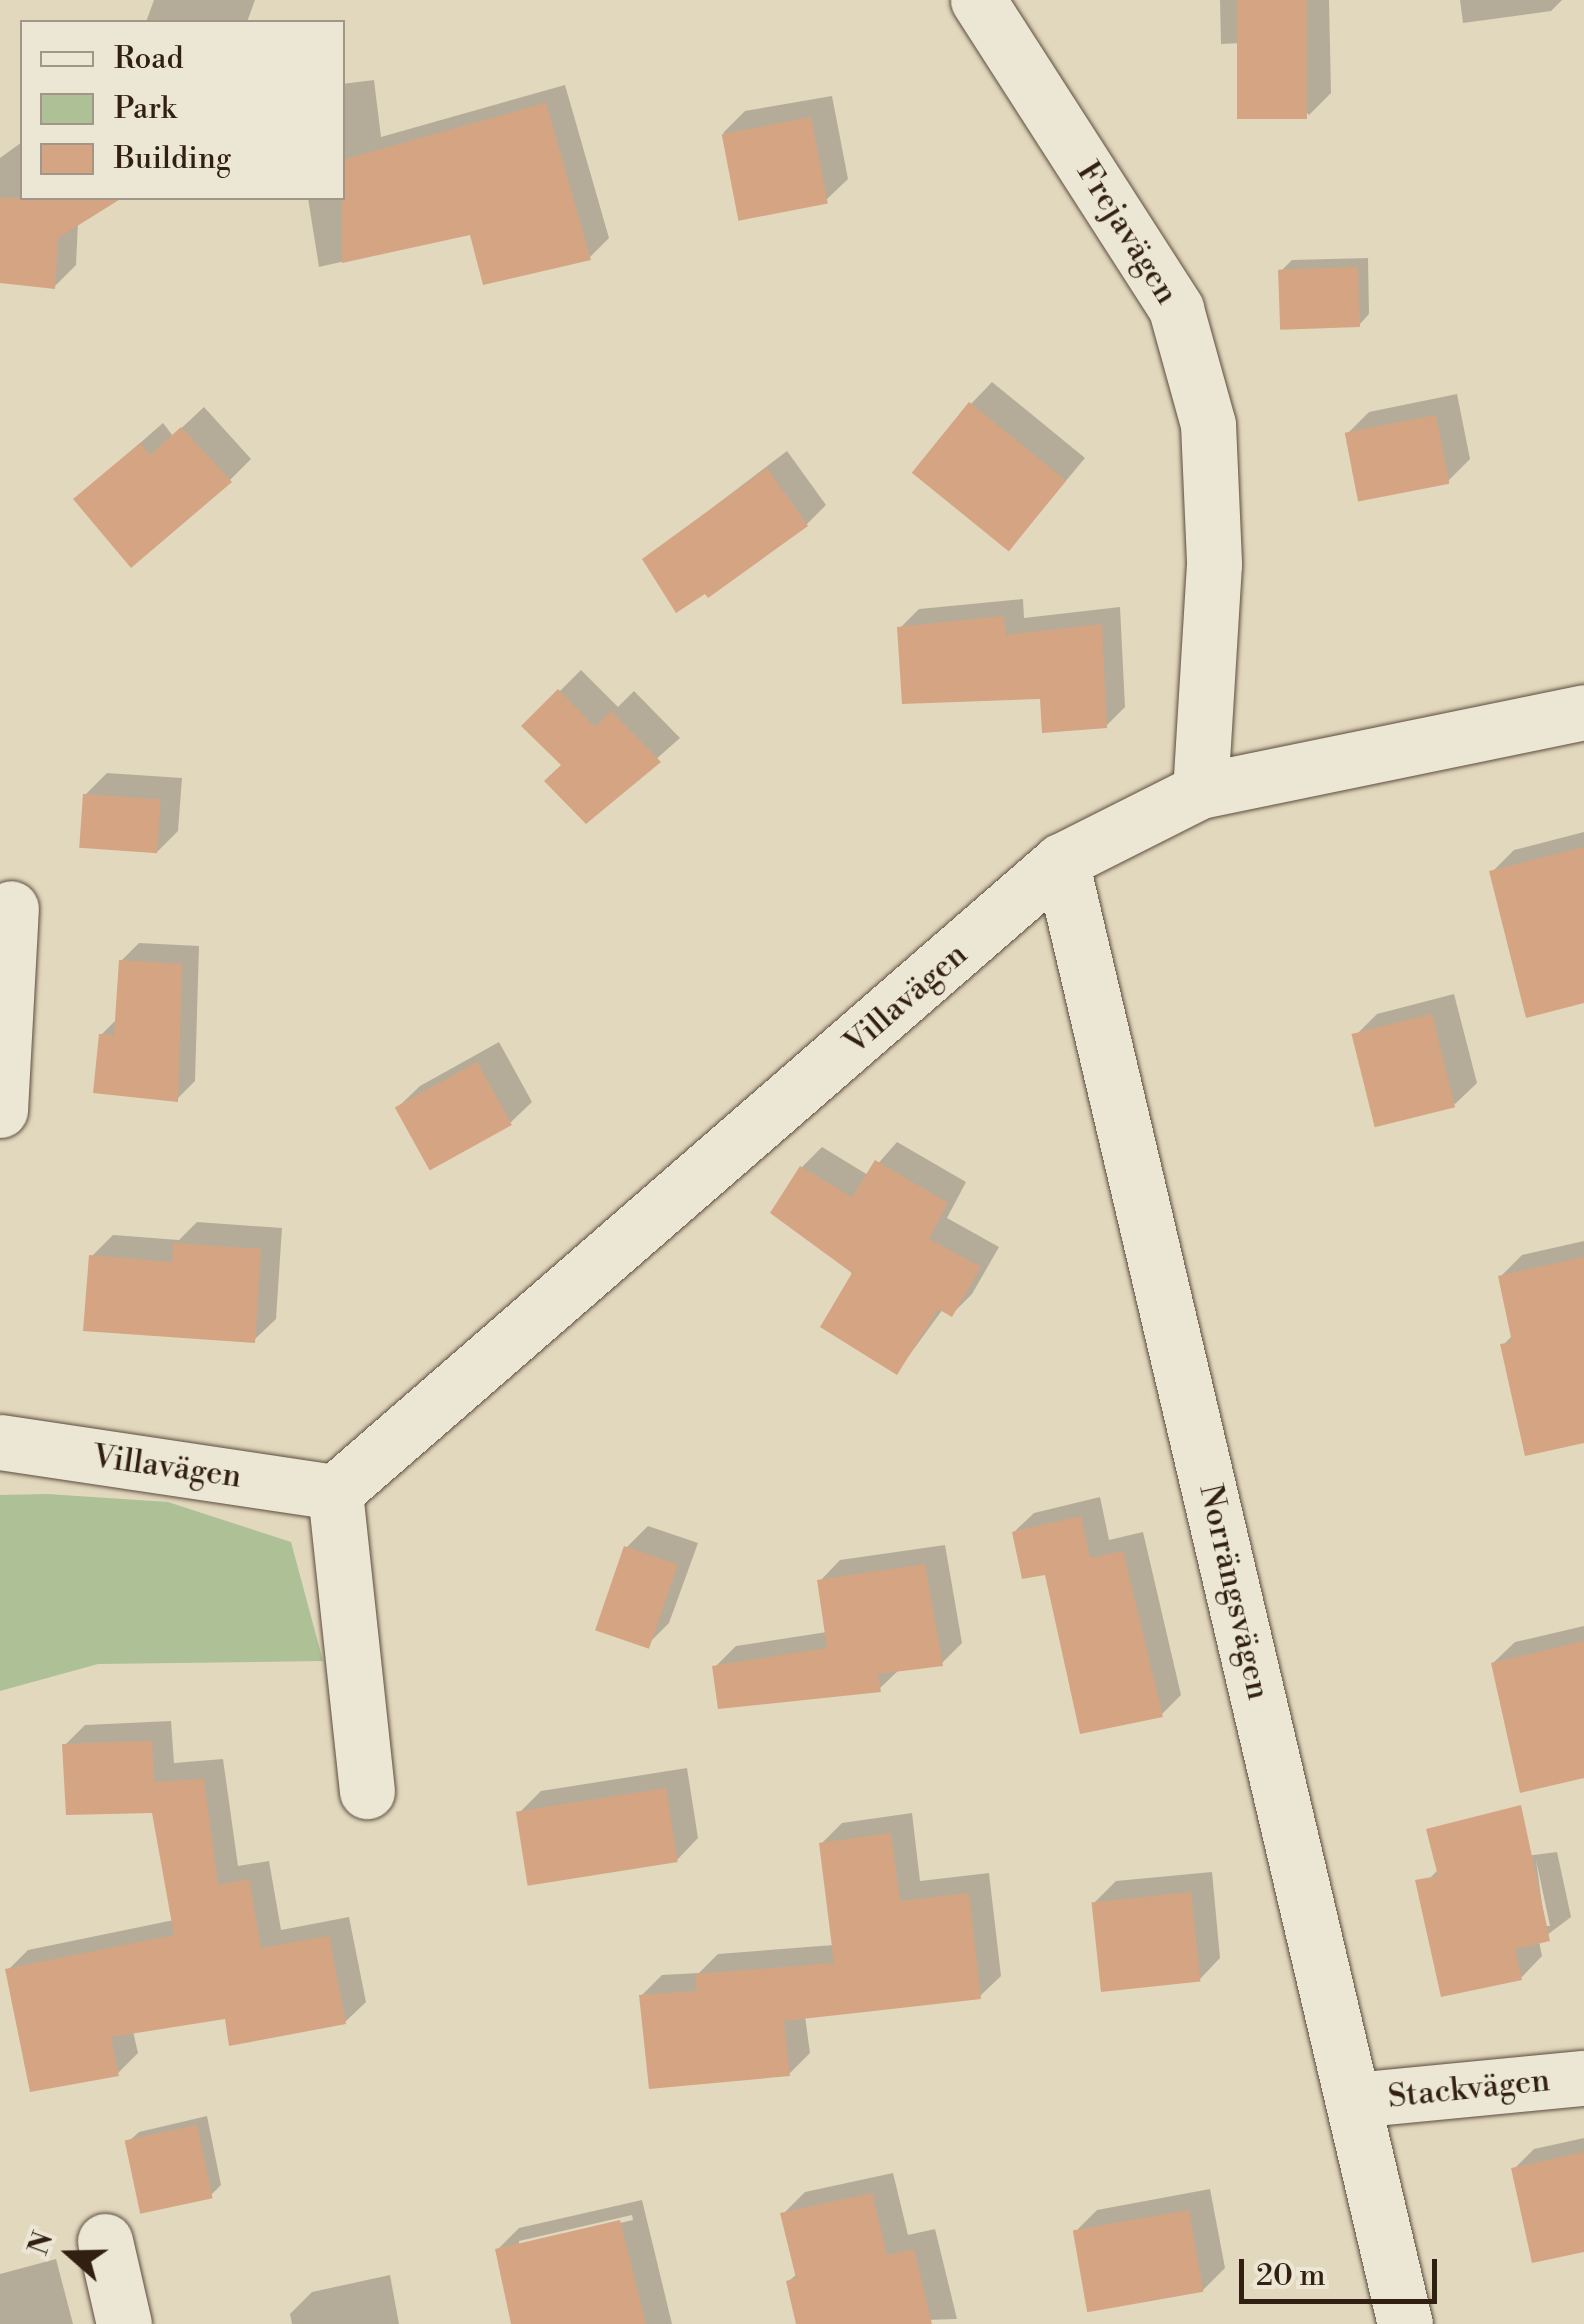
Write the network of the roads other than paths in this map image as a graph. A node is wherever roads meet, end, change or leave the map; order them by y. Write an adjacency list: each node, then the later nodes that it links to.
1 (978, 0): 3 (street, Frejavägen)
2 (1584, 712): 3 (street, Villavägen)
3 (1200, 790): 4 (street, Villavägen)
4 (1061, 861): 8 (street, Villavägen); 11 (street, Norrängsvägen)
5 (11, 908): 6 (street)
6 (0, 1110)
7 (0, 1442): 8 (street, Villavägen)
8 (335, 1492): 9 (street)
9 (367, 1791)
10 (1584, 2078): 11 (street, Stackvägen)
11 (1354, 2100): 14 (street, Norrängsvägen)
12 (104, 2241): 13 (street)
13 (124, 2324)
14 (1405, 2324)

